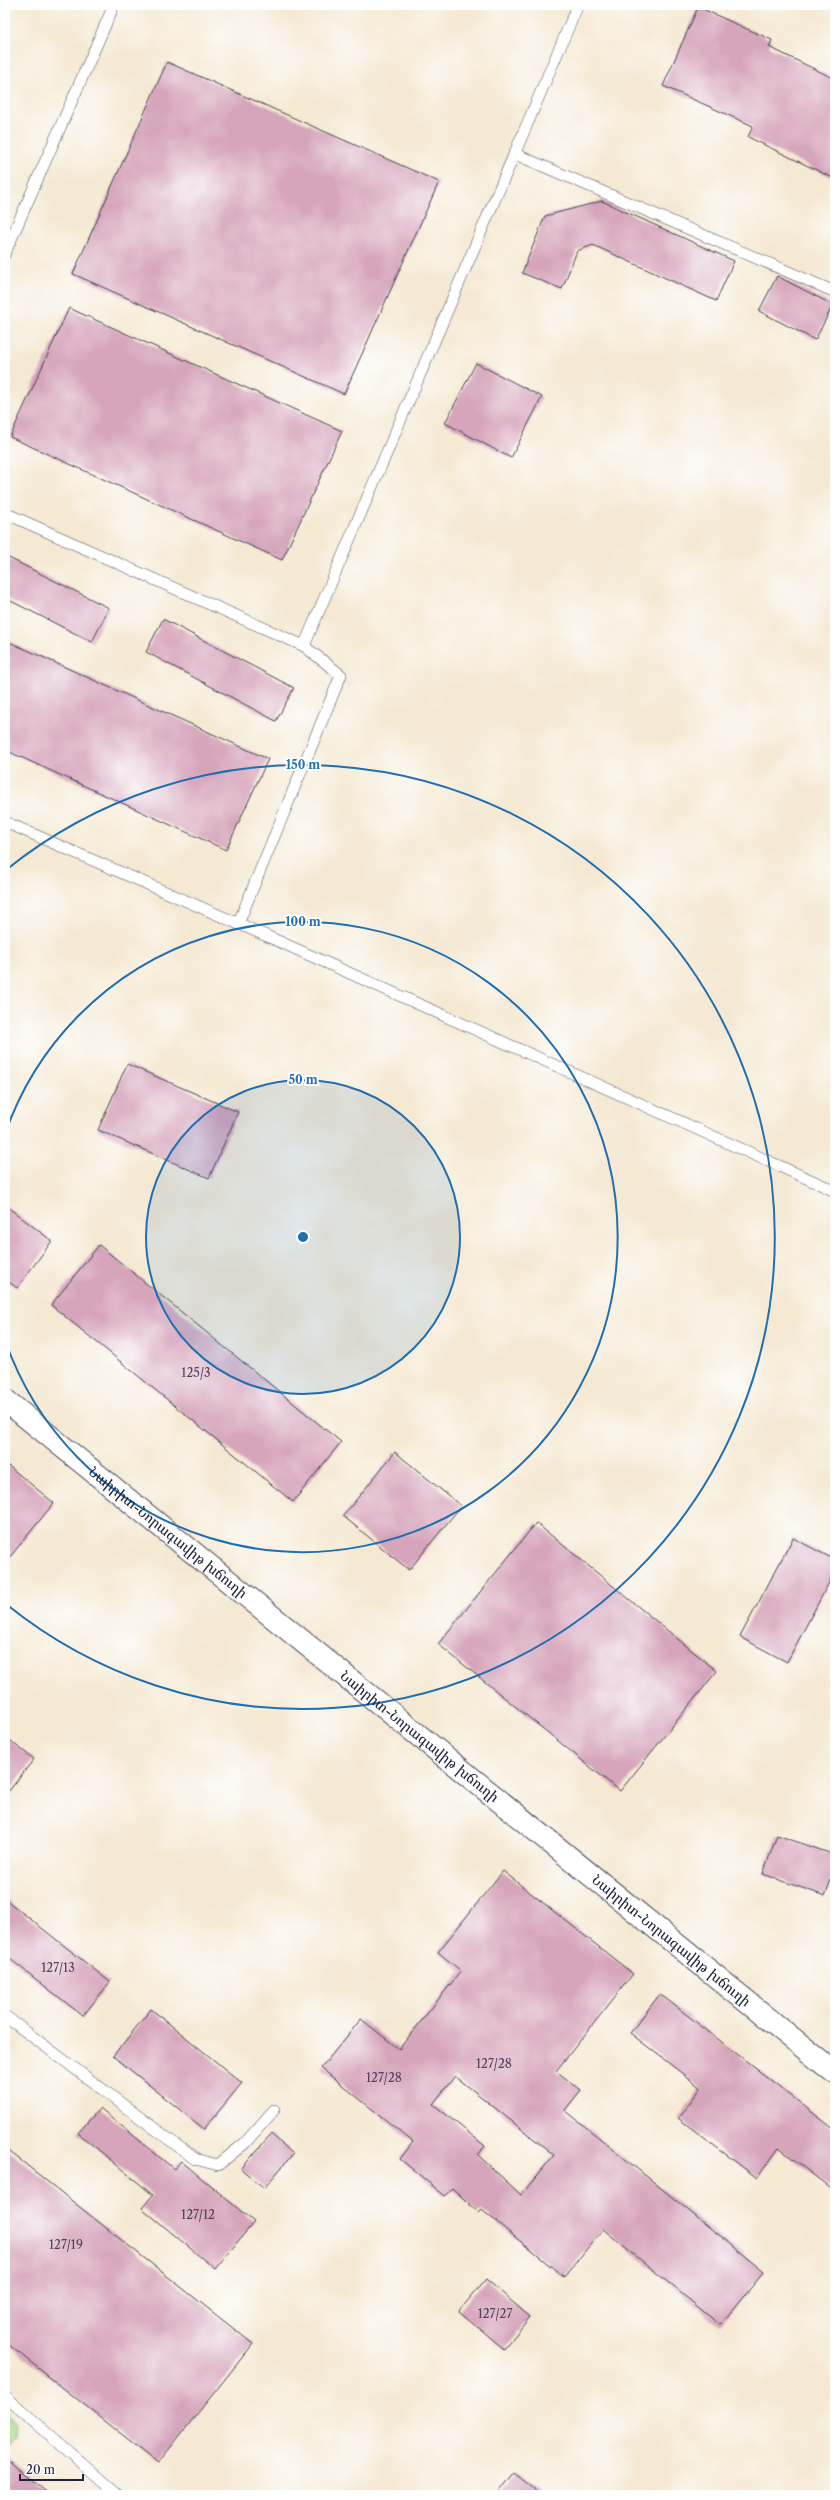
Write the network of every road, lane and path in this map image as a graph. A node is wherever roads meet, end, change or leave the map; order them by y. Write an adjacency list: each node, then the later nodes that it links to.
1 (114, 5): 4 (lane)
2 (578, 5): 3 (lane)
3 (515, 154): 5 (lane); 7 (lane)
4 (5, 253)
5 (835, 292)
6 (5, 513): 7 (lane)
7 (304, 646): 9 (lane)
8 (5, 822): 9 (lane)
9 (238, 924): 10 (lane)
10 (835, 1191)
11 (5, 1400): 13 (street, Նաիրիտ-Նորագավիթ խճուղի)
12 (5, 2016): 14 (lane)
13 (835, 2072)
14 (274, 2110)
15 (5, 2396): 16 (lane)
16 (119, 2495)

